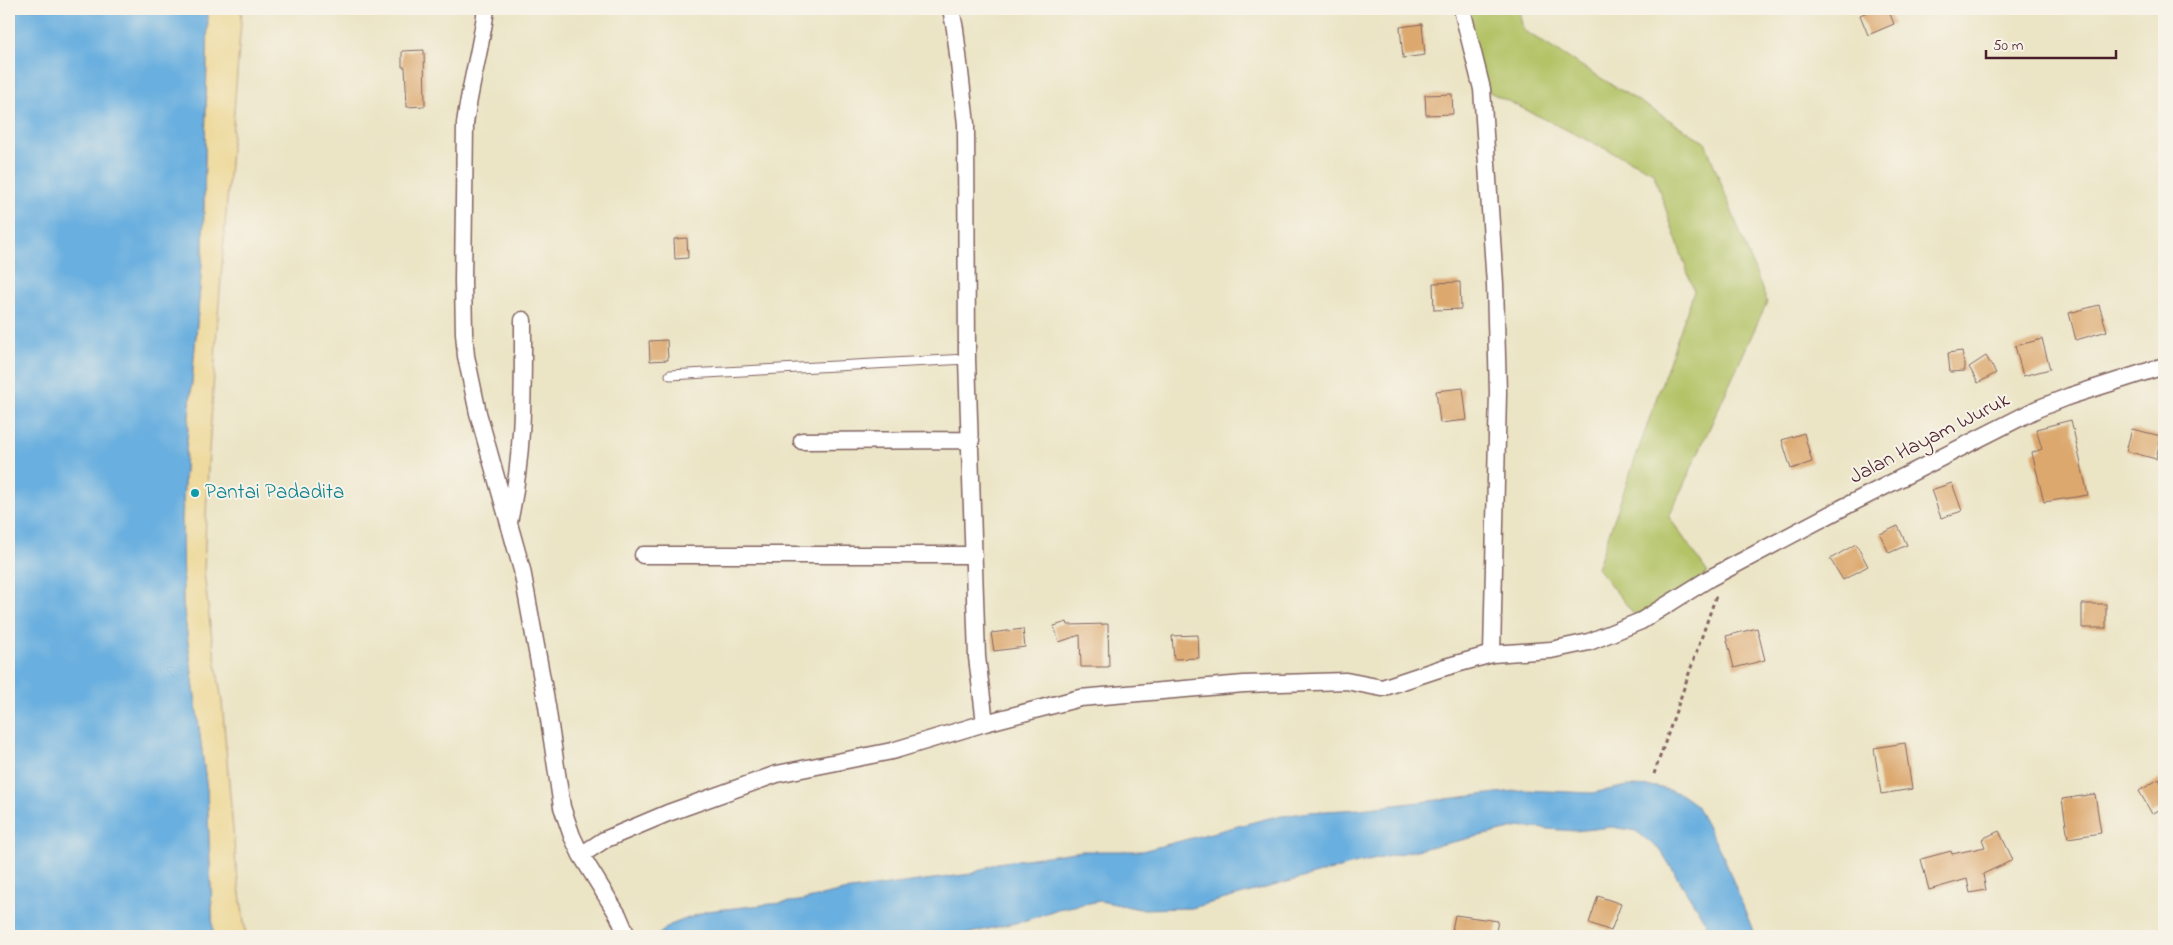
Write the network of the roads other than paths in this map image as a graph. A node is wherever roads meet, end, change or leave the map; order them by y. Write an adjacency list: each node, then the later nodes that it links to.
1 (486, 9): 10 (street)
2 (951, 9): 5 (street)
3 (1462, 9): 13 (street)
4 (522, 320): 10 (street)
5 (967, 359): 7 (lane); 8 (street)
6 (2164, 366): 13 (street, Jalan Hayam Wuruk)
7 (670, 375)
8 (971, 440): 9 (street); 12 (street)
9 (802, 441)
10 (509, 524): 15 (street)
11 (643, 554): 12 (street)
12 (974, 555): 14 (street)
13 (1492, 654): 14 (street, Jalan Hayam Wuruk)
14 (985, 723): 15 (street, Jalan Hayam Wuruk)
15 (581, 855): 16 (street)
16 (627, 936)

